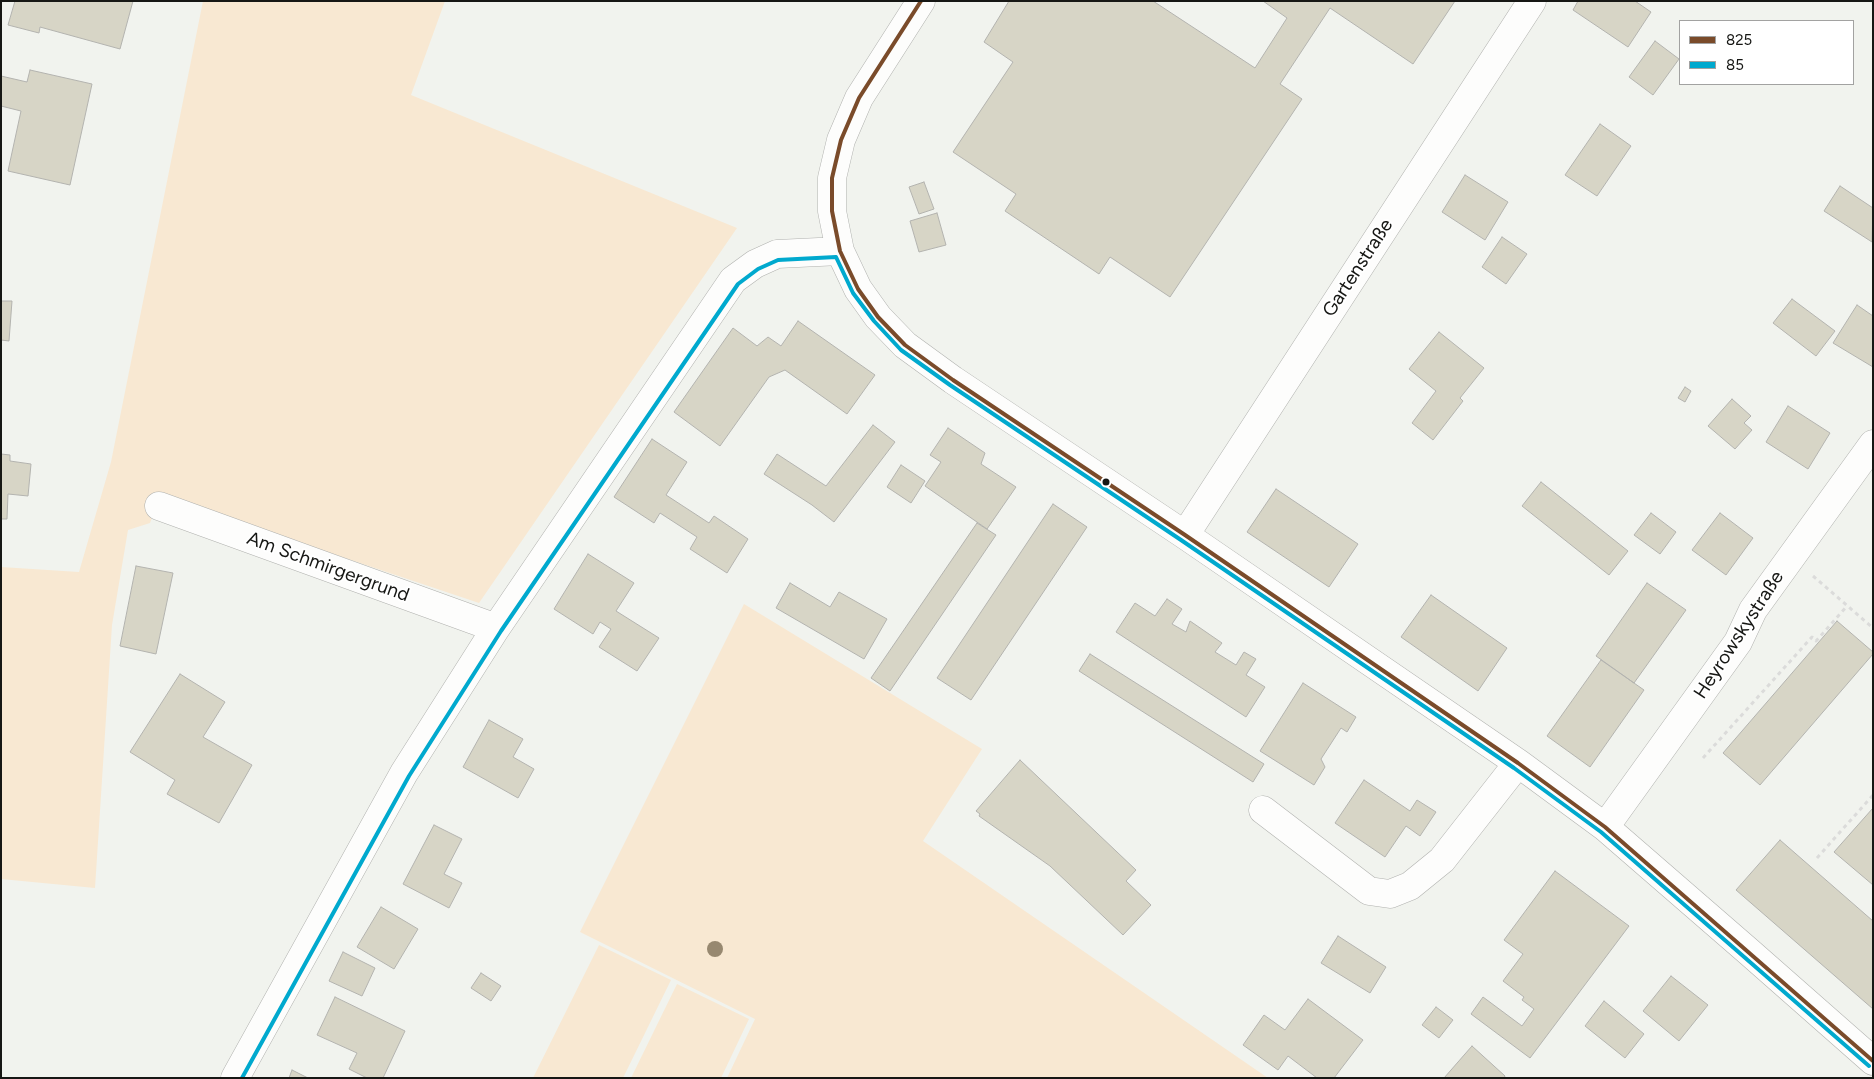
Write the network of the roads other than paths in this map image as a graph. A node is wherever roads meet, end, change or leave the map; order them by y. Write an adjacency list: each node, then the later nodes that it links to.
1 (920, 1): 3 (street)
2 (1532, 1): 6 (street, Gartenstraße)
3 (840, 251): 6 (street); 7 (street)
4 (1873, 444): 10 (street, Heyrowskystraße)
5 (159, 506): 7 (street, Am Schmirgergrund)
6 (1185, 535): 8 (street)
7 (496, 628): 12 (street)
8 (1518, 763): 9 (street); 10 (street)
9 (1263, 810)
10 (1605, 827): 11 (street)
11 (1873, 1061)
12 (235, 1078)

